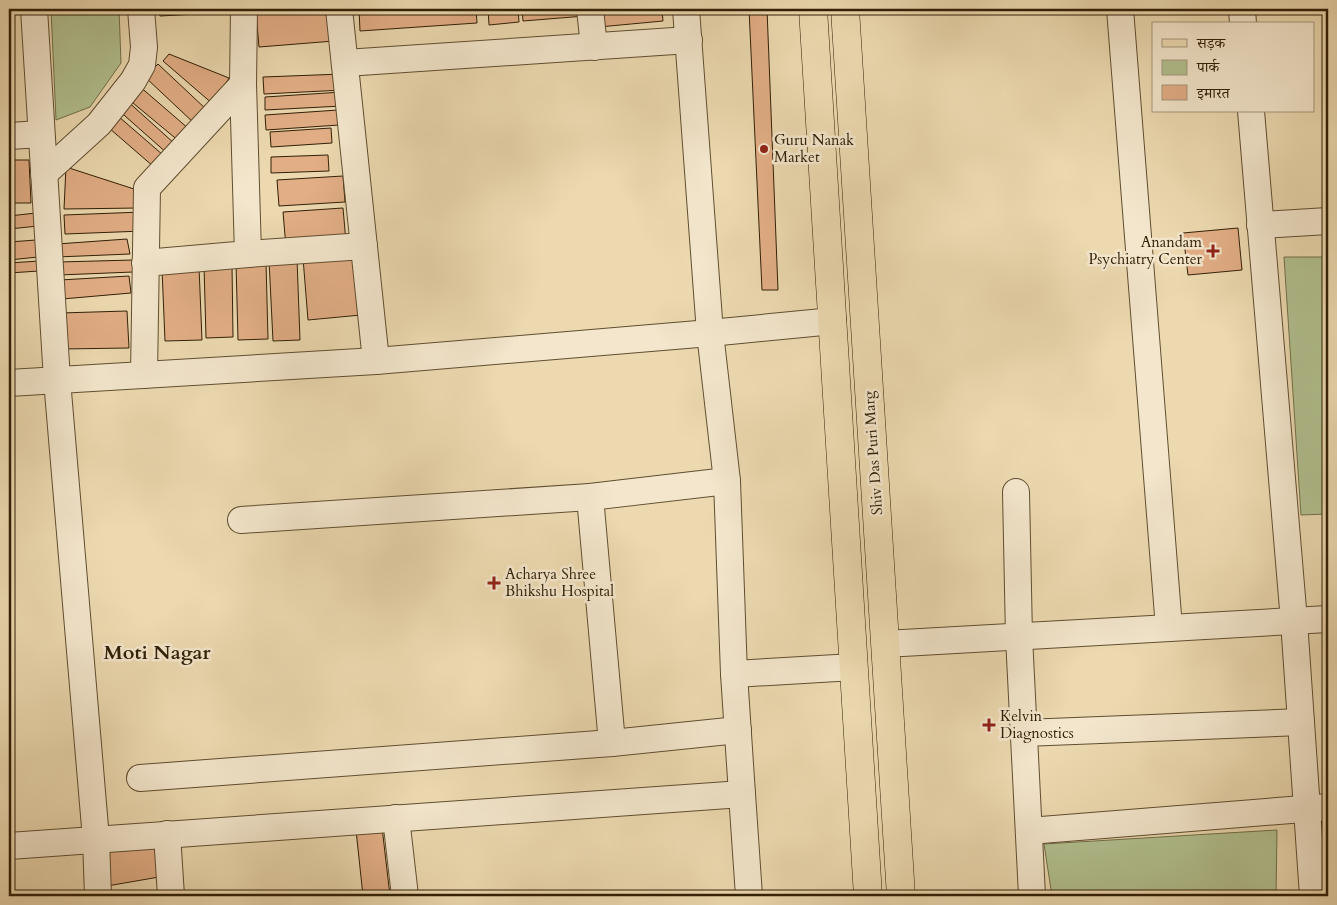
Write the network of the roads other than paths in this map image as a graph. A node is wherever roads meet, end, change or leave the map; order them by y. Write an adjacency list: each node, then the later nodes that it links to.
1 (34, 9): 17 (street)
2 (141, 9): 19 (street)
3 (244, 9): 15 (street)
4 (339, 9): 14 (street)
5 (590, 9): 13 (street)
6 (686, 9): 12 (street)
7 (814, 9): 25 (main road)
8 (845, 9): 39 (main road, Shiv Das Puri Marg)
9 (1120, 9): 37 (street)
10 (1242, 9): 11 (street)
11 (1243, 22)
12 (689, 40): 13 (street); 26 (street)
13 (594, 47): 14 (street)
14 (345, 63): 22 (street)
15 (243, 84): 23 (street); 24 (street)
16 (1250, 112): 21 (street)
17 (41, 134): 18 (street); 19 (street)
18 (9, 136)
19 (44, 174): 29 (street)
20 (1328, 221): 21 (street)
21 (1260, 225): 36 (street)
22 (364, 246): 23 (street); 27 (street)
23 (248, 254): 24 (street)
24 (145, 263): 28 (street)
25 (833, 321): 26 (street); 40 (main road)
26 (710, 334): 27 (street); 31 (street)
27 (376, 361): 28 (street)
28 (144, 375): 29 (street)
29 (57, 380): 30 (street); 52 (street)
30 (9, 383)
31 (727, 481): 33 (street); 41 (street)
32 (1016, 492): 38 (street)
33 (590, 497): 34 (street); 45 (street)
34 (241, 520)
35 (1328, 618): 36 (street)
36 (1294, 620): 37 (street); 42 (street)
37 (1169, 628): 38 (street)
38 (1019, 637): 39 (street); 44 (street)
39 (884, 644): 59 (main road, Shiv Das Puri Marg)
40 (854, 667): 41 (street); 58 (main road)
41 (734, 674): 43 (street)
42 (1301, 722): 44 (street); 48 (street)
43 (738, 730): 45 (street); 47 (street)
44 (1024, 734): 50 (street)
45 (612, 743): 46 (street)
46 (140, 778)
47 (742, 794): 49 (street); 57 (street)
48 (1318, 808): 50 (street); 61 (street)
49 (396, 818): 51 (street); 56 (street)
50 (1029, 832): 60 (street)
51 (166, 834): 52 (street); 55 (street)
52 (96, 839): 53 (street); 54 (street)
53 (9, 846)
54 (98, 896)
55 (171, 896)
56 (404, 896)
57 (749, 896)
58 (868, 896)
59 (900, 896)
60 (1032, 896)
61 (1313, 896)

